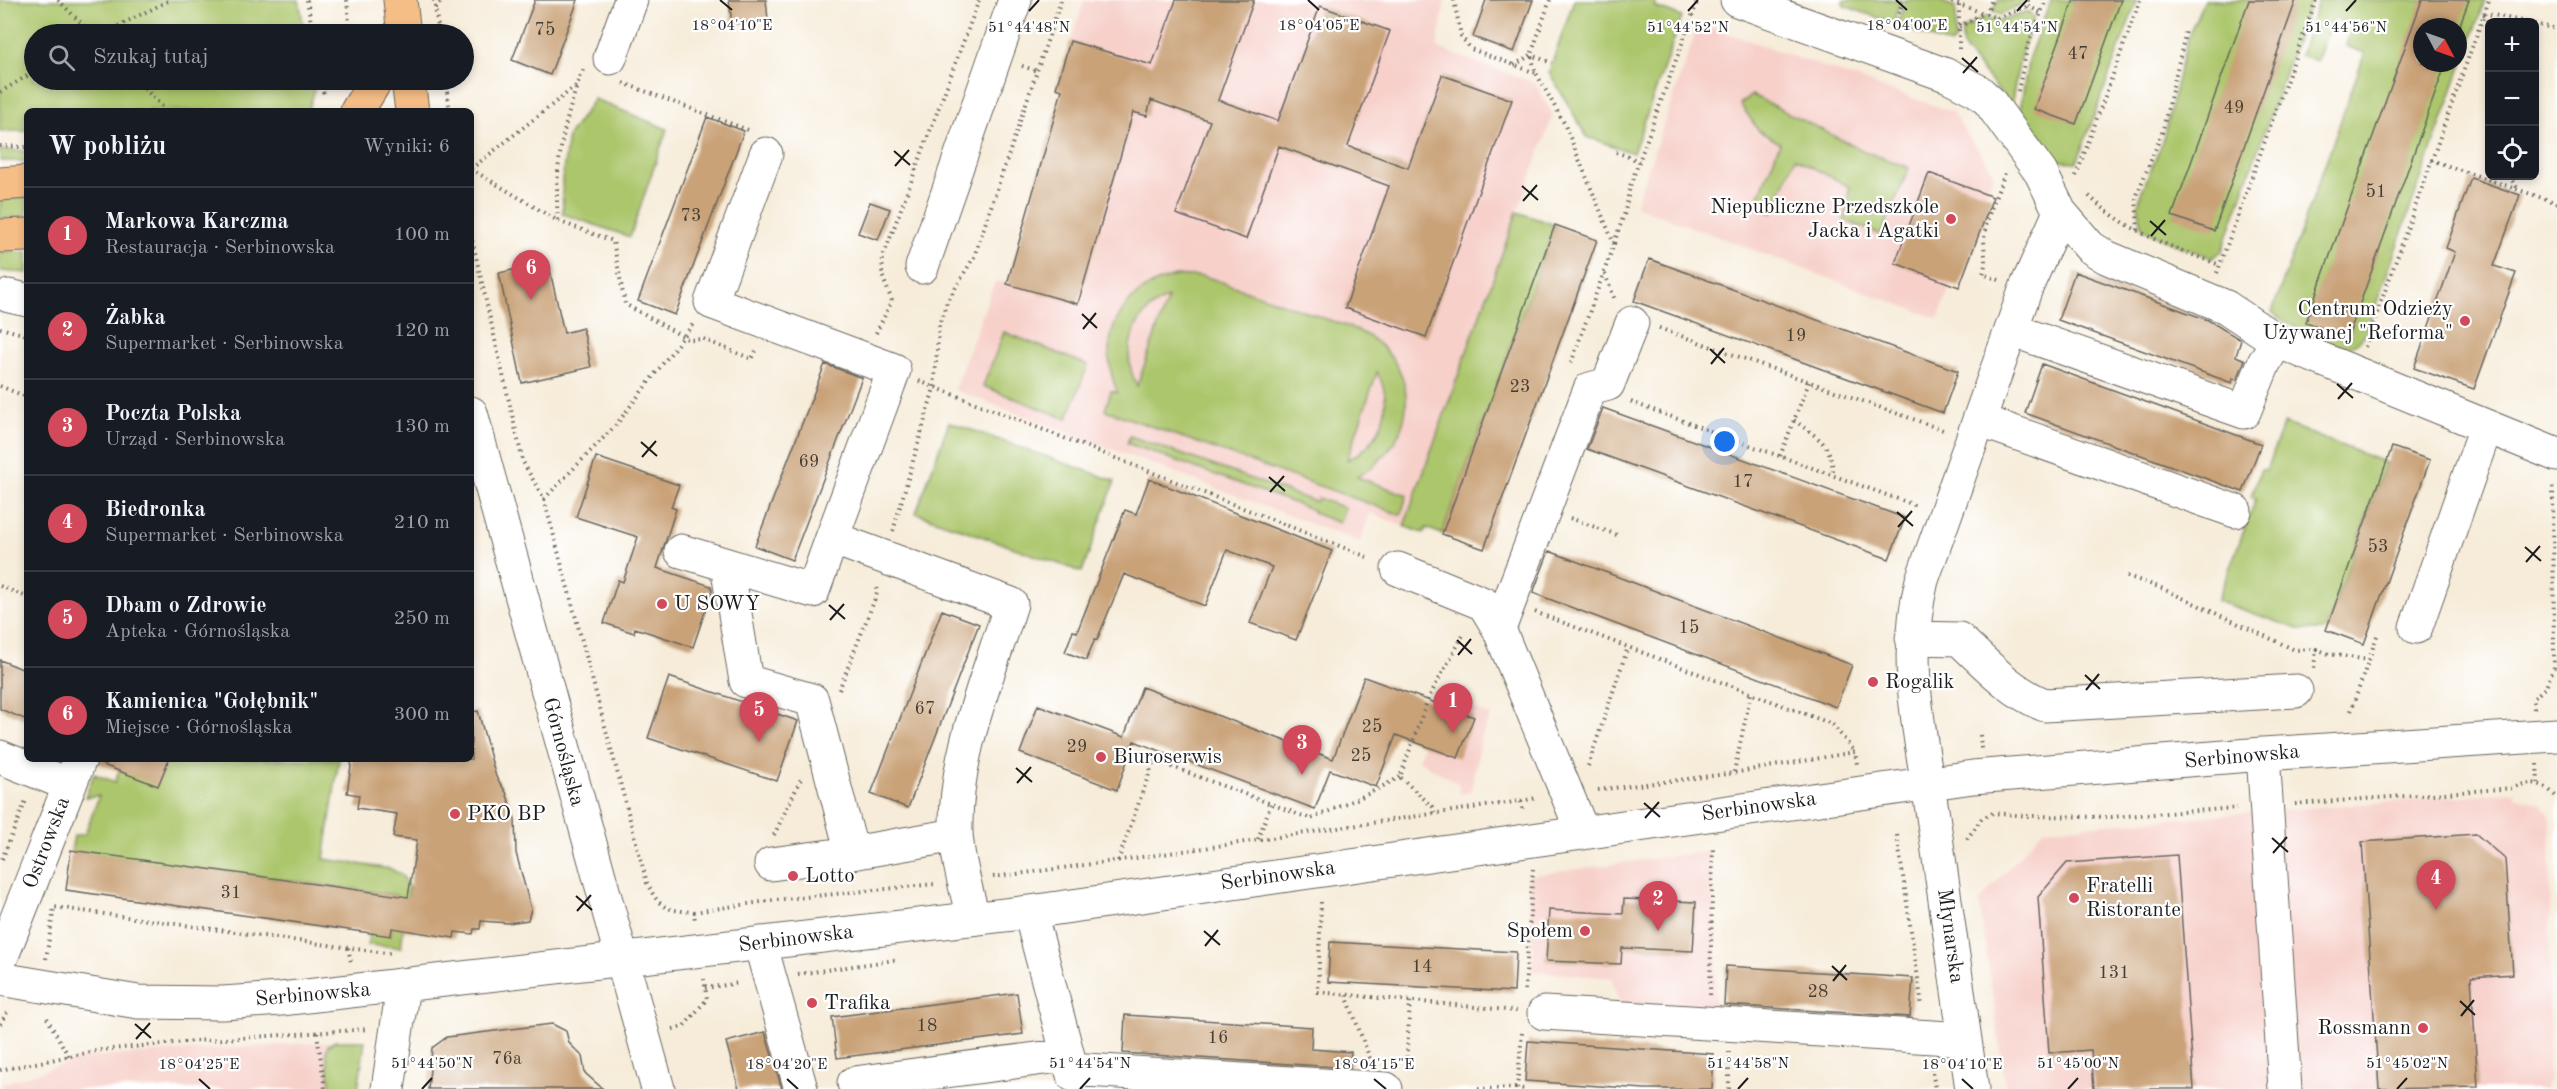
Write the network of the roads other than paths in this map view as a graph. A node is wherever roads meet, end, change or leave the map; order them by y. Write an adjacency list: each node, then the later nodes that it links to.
1 (631, 0): 4 (street)
2 (1016, 0): 15 (street)
3 (1737, 0): 12 (street)
4 (607, 70)
5 (370, 90): 7 (main road)
6 (409, 90): 8 (main road)
7 (359, 108)
8 (412, 108)
9 (760, 143): 24 (street)
10 (24, 182): 11 (main road)
11 (0, 184)
12 (2071, 201): 17 (street, Młynarska); 18 (street)
13 (24, 235): 14 (main road)
14 (0, 236)
15 (922, 267)
16 (1635, 318): 28 (street)
17 (2012, 330): 18 (street); 21 (street, Młynarska)
18 (2277, 341): 20 (street)
19 (474, 424): 44 (street, Górnośląska)
20 (2486, 427): 22 (street); 29 (street)
21 (1975, 431): 23 (street); 30 (street, Młynarska)
22 (2556, 454)
23 (2235, 511)
24 (831, 538): 26 (street); 38 (street)
25 (681, 551): 26 (street)
26 (727, 565): 39 (street)
27 (1398, 569): 28 (street)
28 (1497, 612): 37 (street)
29 (2416, 627)
30 (1912, 638): 31 (street); 36 (street, Młynarska)
31 (2305, 681)
32 (2546, 736): 33 (street, Serbinowska)
33 (2263, 754): 36 (street, Serbinowska); 57 (street)
34 (0, 757): 35 (street)
35 (75, 772): 45 (street, Ostrowska)
36 (1928, 783): 37 (street, Serbinowska); 49 (street, Młynarska)
37 (1583, 833): 41 (street, Serbinowska)
38 (956, 835): 39 (street); 42 (street)
39 (852, 853): 40 (street)
40 (771, 864)
41 (1030, 912): 42 (street, Serbinowska); 50 (street)
42 (973, 918): 43 (street, Serbinowska)
43 (760, 943): 44 (street, Serbinowska); 55 (street)
44 (621, 959): 46 (street, Serbinowska); 54 (street, Górnośląska)
45 (0, 961)
46 (402, 971): 47 (street, Serbinowska); 53 (street)
47 (0, 979)
48 (1545, 1013): 49 (street)
49 (1965, 1039): 56 (street, Młynarska)
50 (1072, 1071): 51 (street); 52 (street)
51 (854, 1083)
52 (1391, 1085)
53 (388, 1089)
54 (658, 1089)
55 (801, 1089)
56 (1972, 1089)
57 (2285, 1089)

